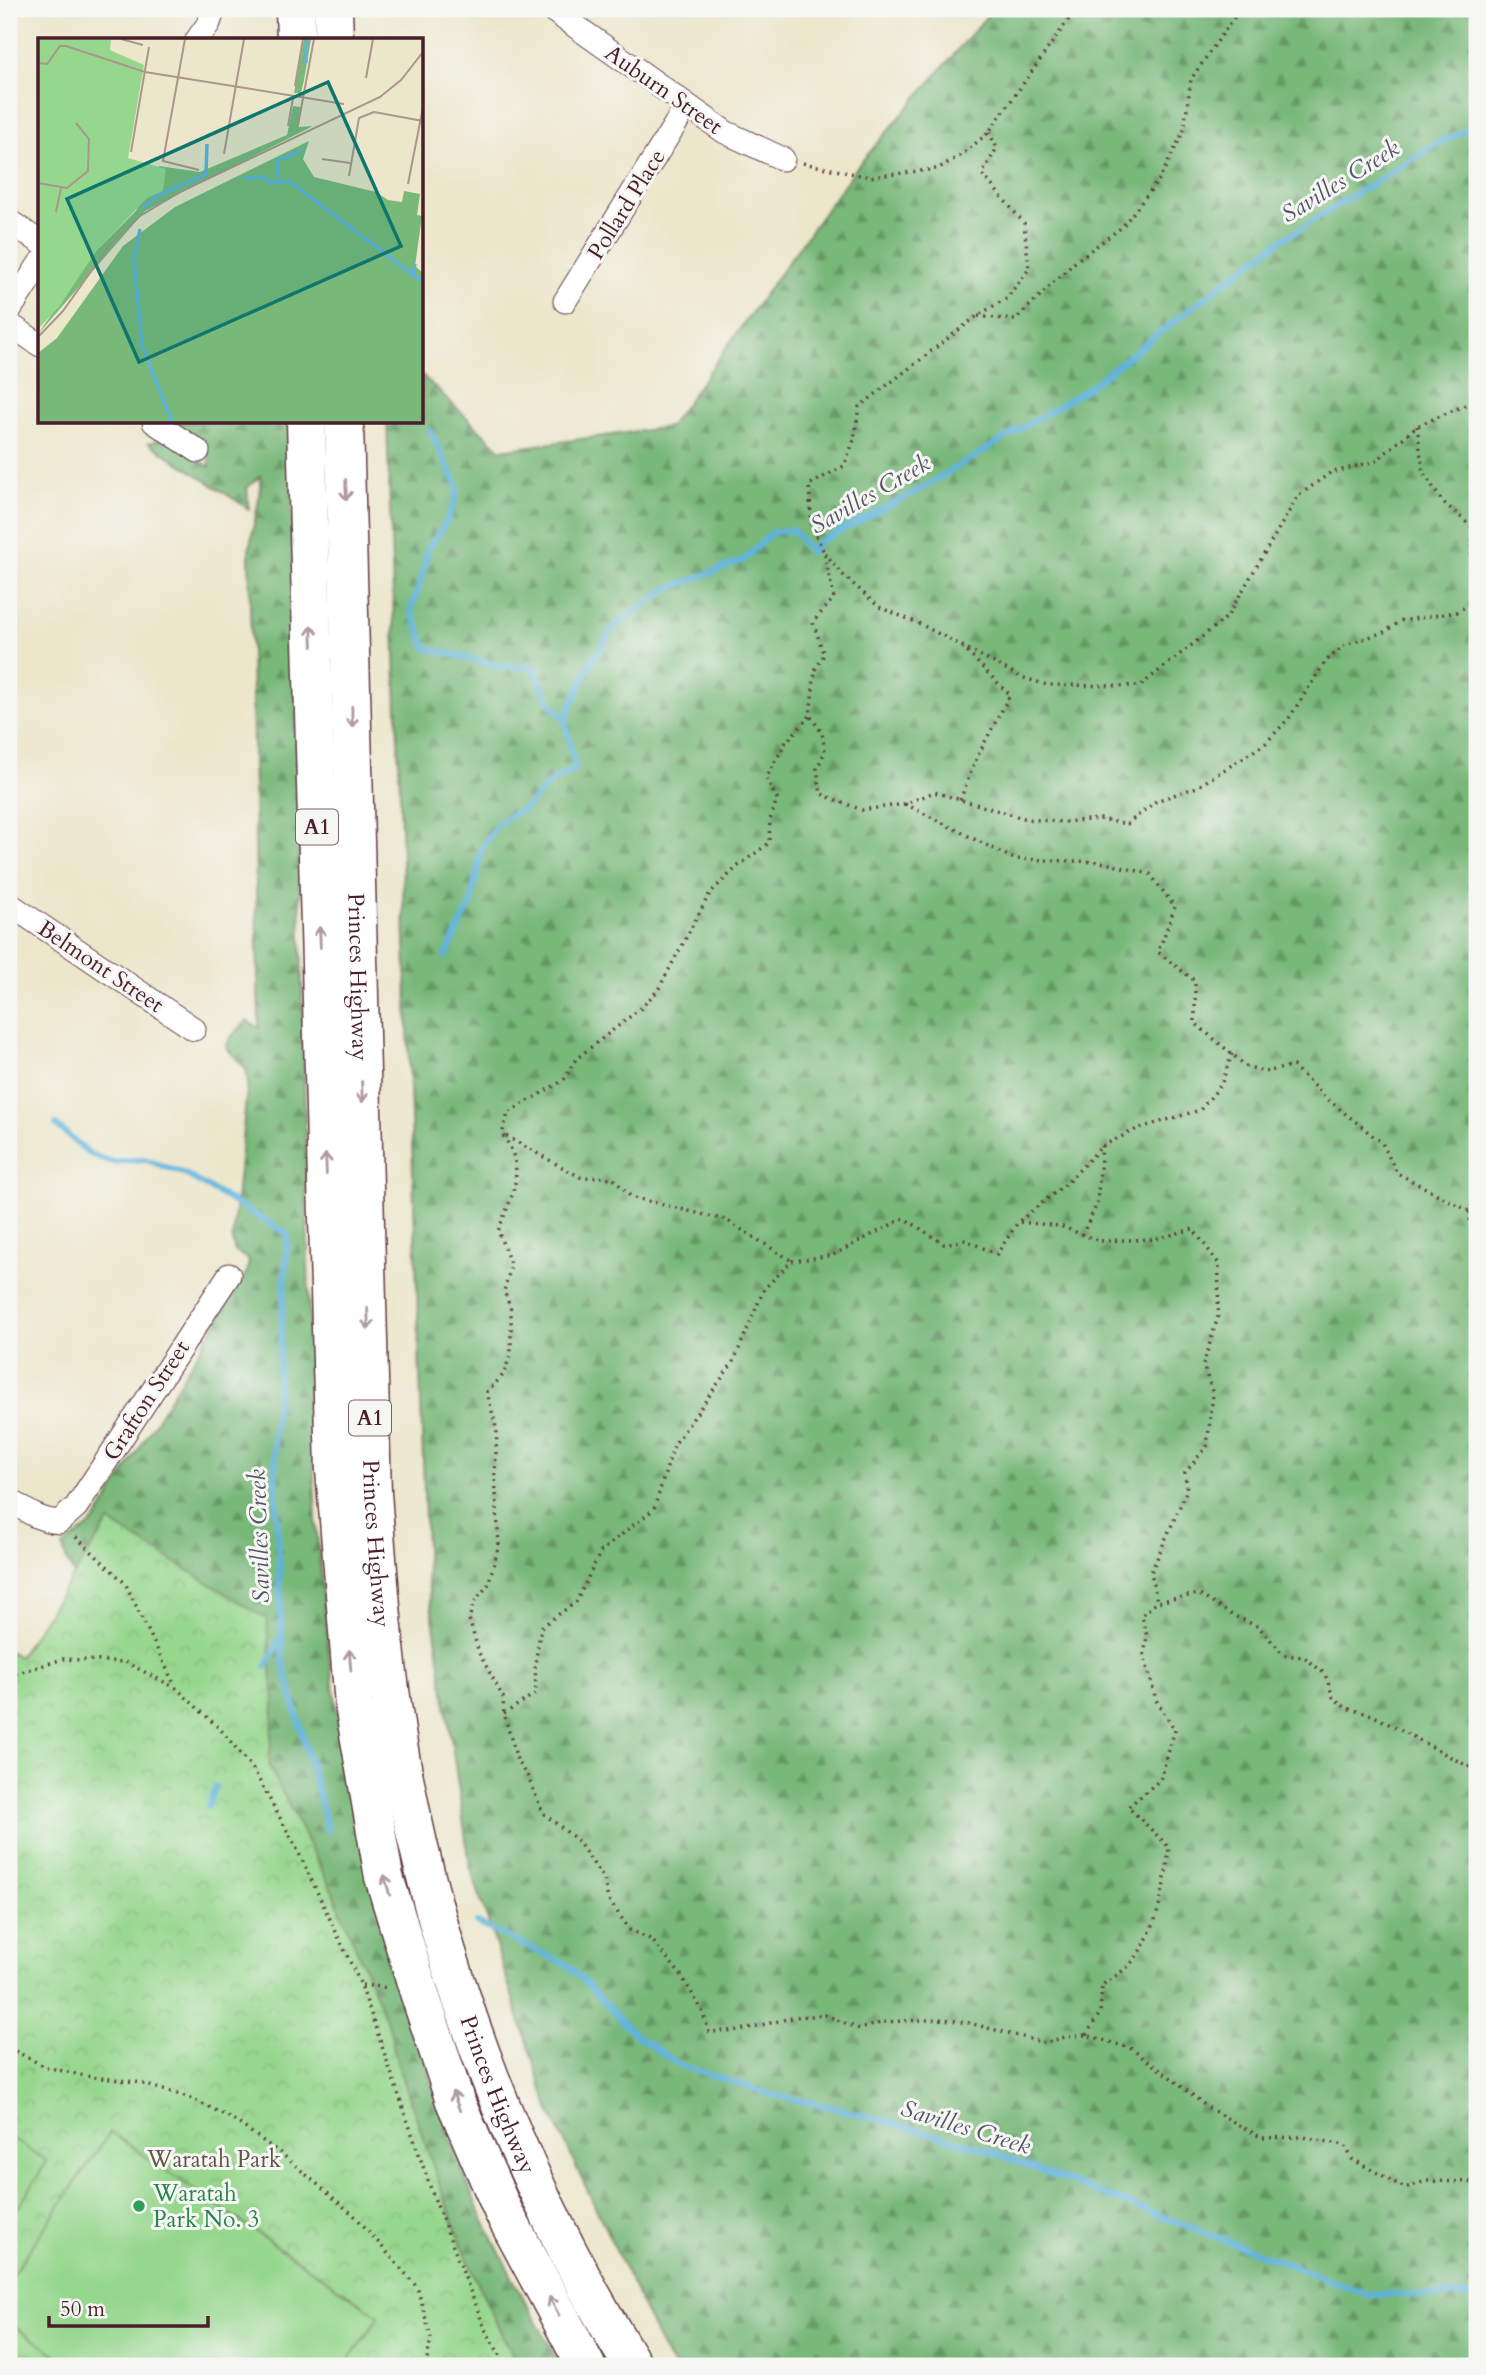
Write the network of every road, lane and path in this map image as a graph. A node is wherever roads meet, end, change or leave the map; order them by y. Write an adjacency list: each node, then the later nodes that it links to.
1 (214, 9): 7 (street)
2 (295, 9): 8 (highway)
3 (333, 9): 9 (highway)
4 (551, 9): 10 (street, Auburn Street)
5 (1076, 9): 11 (path)
6 (1240, 9): 18 (path)
7 (198, 38)
8 (296, 38)
9 (334, 38)
10 (686, 107): 12 (street, Auburn Street); 16 (street, Pollard Place)
11 (989, 132): 12 (path); 18 (path)
12 (783, 159)
13 (9, 221): 14 (street)
14 (38, 241)
15 (38, 266): 17 (street)
16 (565, 301)
17 (9, 311)
18 (977, 316): 27 (path)
19 (9, 324): 20 (street)
20 (38, 344)
21 (1477, 400): 25 (path)
22 (157, 424): 26 (street)
23 (306, 424): 58 (highway, Princes Highway / A1, one-way to 23)
24 (344, 424): 59 (highway, Princes Highway / A1, one-way to 59)
25 (1417, 426): 28 (path); 30 (path)
26 (198, 451)
27 (824, 552): 30 (path); 31 (path)
28 (1477, 585)
29 (1477, 598): 32 (path)
30 (960, 645): 32 (path)
31 (810, 716): 33 (path); 37 (path)
32 (960, 800): 33 (path)
33 (905, 804): 36 (path)
34 (9, 904): 35 (street, Belmont Street)
35 (194, 1029)
36 (1232, 1054): 38 (path); 40 (path)
37 (502, 1134): 44 (path); 51 (path)
38 (1102, 1146): 41 (path); 42 (path)
39 (1477, 1192): 40 (path)
40 (1469, 1211): 43 (path)
41 (1018, 1222): 42 (path); 44 (path)
42 (1082, 1235): 48 (path)
43 (1477, 1239)
44 (792, 1261): 51 (path)
45 (229, 1275): 47 (street, Grafton Street)
46 (9, 1499): 47 (street)
47 (59, 1522): 50 (path)
48 (1157, 1602): 52 (path); 53 (path)
49 (9, 1676): 50 (path)
50 (176, 1688): 57 (path)
51 (504, 1714): 53 (path)
52 (1477, 1771)
53 (1086, 2035): 55 (path)
54 (9, 2048): 56 (path)
55 (1477, 2184)
56 (426, 2366)
57 (506, 2366)
58 (586, 2366)
59 (633, 2366)

